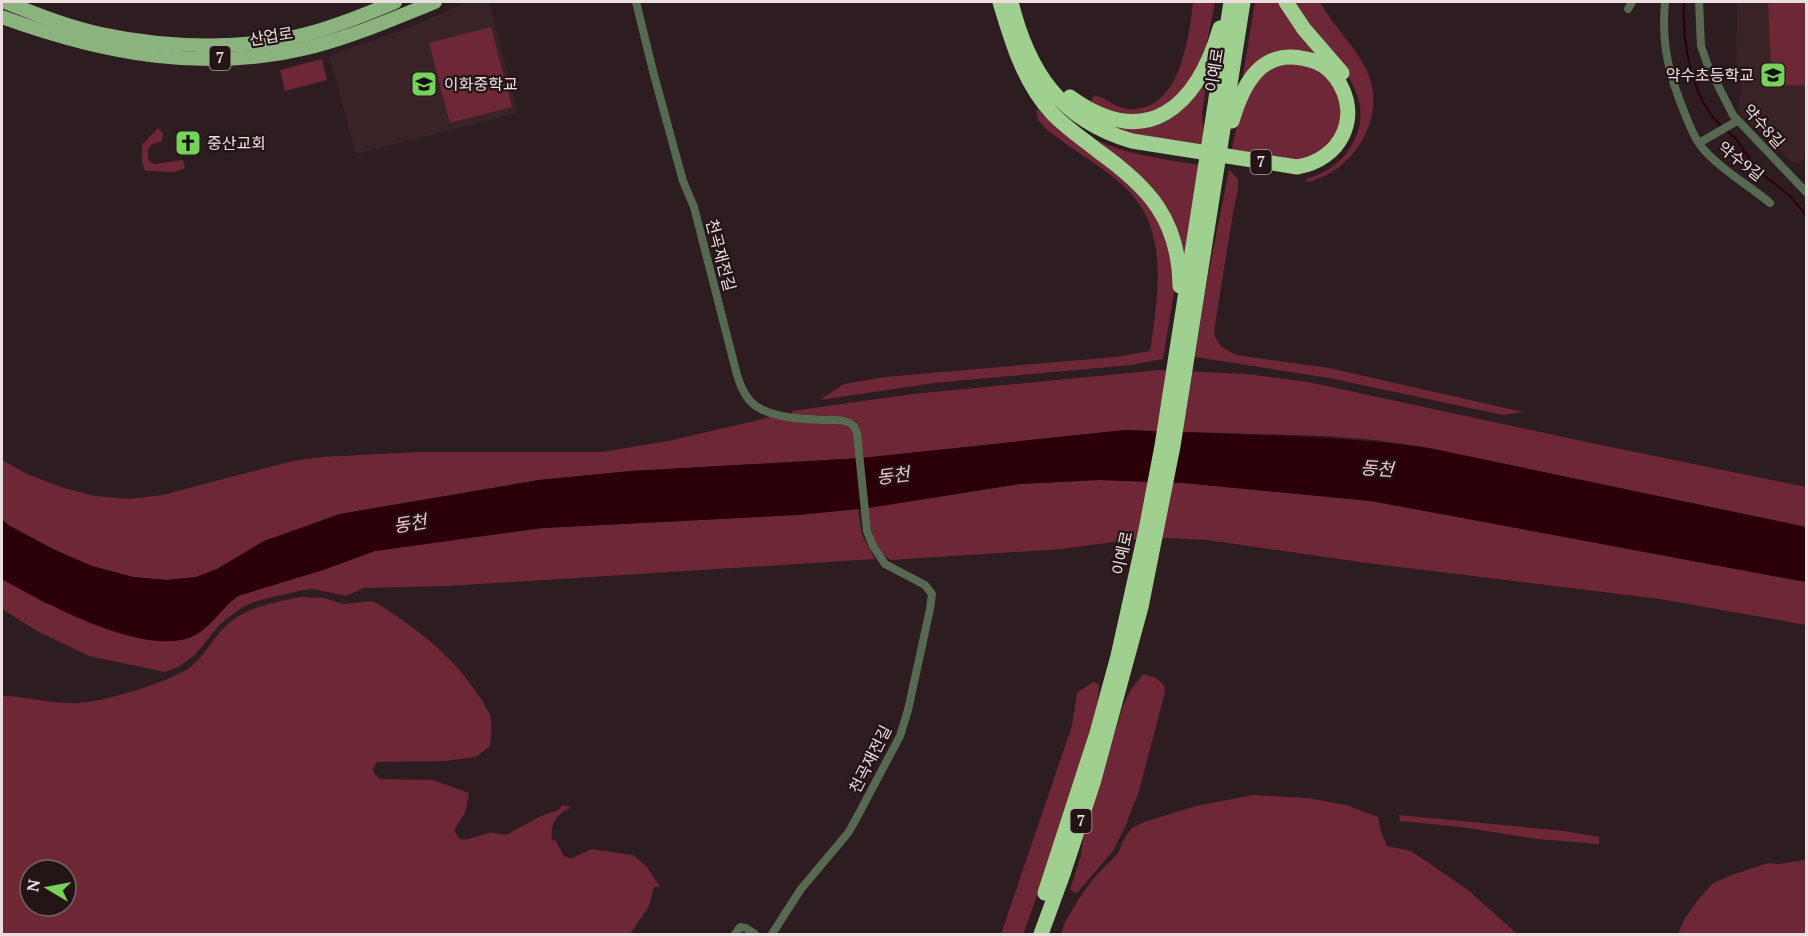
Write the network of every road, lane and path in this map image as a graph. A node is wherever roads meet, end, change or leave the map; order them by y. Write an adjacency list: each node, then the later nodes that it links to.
1 (5, 2): 2 (main road, 산업로 / 7)
2 (395, 2)
3 (435, 2): 12 (main road, 산업로 / 7)
4 (636, 2): 23 (street, 천곡재전길)
5 (1000, 2): 13 (highway, 7)
6 (1011, 2): 13 (highway, 7)
7 (1229, 2): 13 (highway); 15 (highway, 이예로)
8 (1243, 2): 15 (highway, 이예로)
9 (1286, 2): 13 (highway)
10 (1665, 2): 16 (street, 약수9길)
11 (1699, 2): 14 (street, 약수8길)
12 (2, 17)
13 (1016, 37): 15 (highway, 7); 19 (highway, 7)
14 (1737, 121): 16 (street); 17 (street, 약수8길)
15 (1219, 143): 19 (highway, 이예로)
16 (1699, 143): 18 (street, 약수9길)
17 (1806, 192)
18 (1770, 203)
19 (1182, 352): 20 (highway, 이예로 / 7)
20 (1110, 706): 24 (highway, 이예로 / 7); 25 (highway, 이예로 / 7)
21 (735, 934): 22 (street)
22 (755, 934)
23 (772, 934)
24 (1030, 934)
25 (1041, 934)

